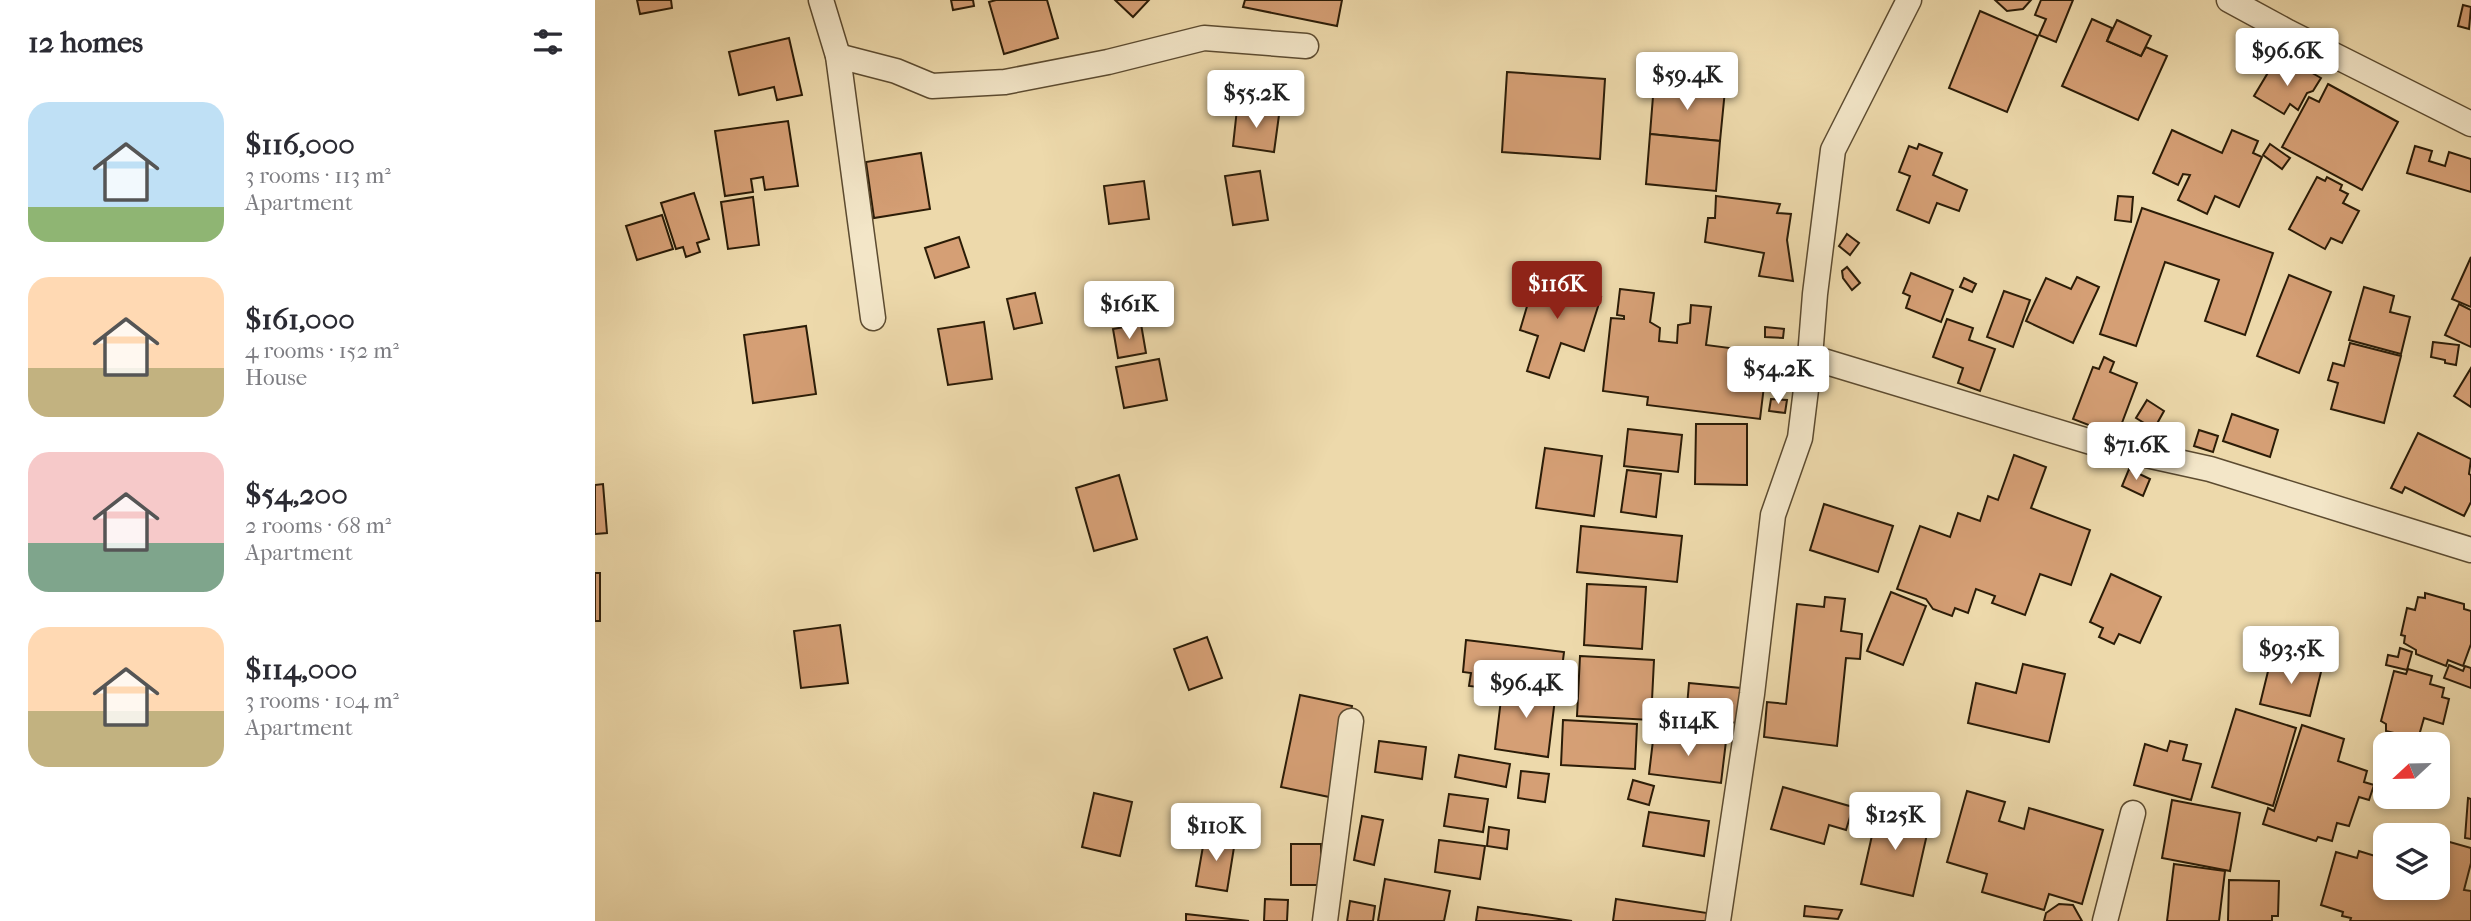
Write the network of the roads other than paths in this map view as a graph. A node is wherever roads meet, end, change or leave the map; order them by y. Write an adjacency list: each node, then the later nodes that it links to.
1 (821, 0): 5 (street)
2 (1909, 0): 8 (street)
3 (2229, 0): 6 (street)
4 (1306, 46): 5 (street)
5 (838, 56): 7 (street)
6 (2471, 124)
7 (873, 318)
8 (1810, 357): 9 (street); 13 (street)
9 (2471, 550)
10 (1351, 721): 12 (street)
11 (2133, 813): 14 (street)
12 (1325, 921)
13 (1718, 921)
14 (2105, 921)

